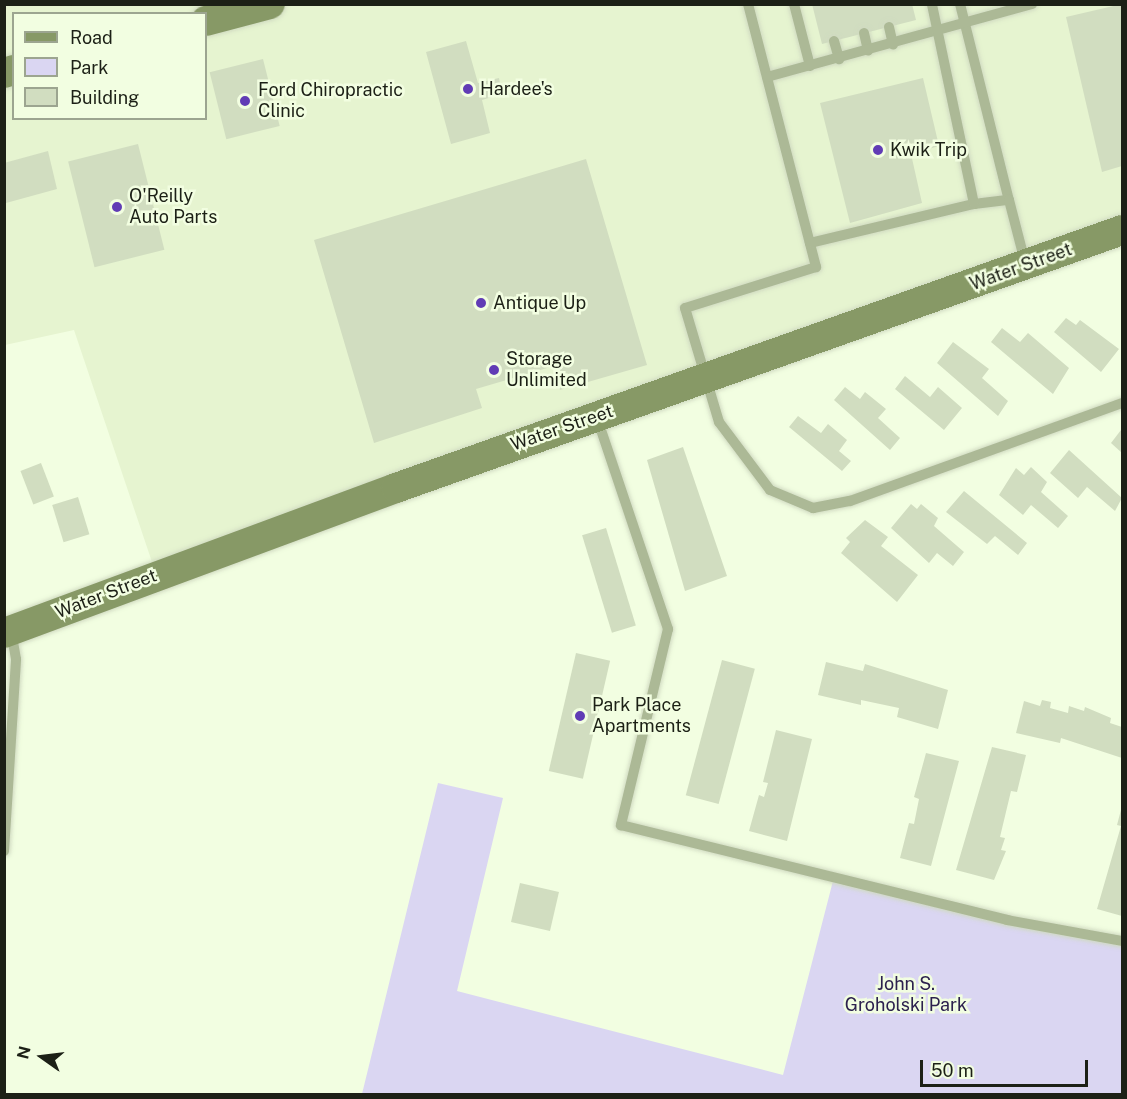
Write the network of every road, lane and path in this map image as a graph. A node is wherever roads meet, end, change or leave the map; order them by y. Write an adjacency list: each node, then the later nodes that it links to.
1 (270, 4): 7 (street)
2 (748, 4): 17 (lane)
3 (794, 4): 16 (lane)
4 (932, 4): 10 (lane)
5 (960, 4): 8 (lane)
6 (1032, 4): 8 (lane)
7 (207, 21)
8 (964, 21): 10 (lane); 18 (lane)
9 (889, 27): 13 (lane)
10 (936, 29): 13 (lane); 19 (lane)
11 (864, 33): 14 (lane)
12 (834, 41): 15 (lane)
13 (893, 45): 14 (lane)
14 (868, 51): 15 (lane)
15 (839, 59): 16 (lane)
16 (810, 66): 17 (lane)
17 (767, 77): 21 (lane)
18 (1009, 200): 19 (lane); 22 (lane)
19 (974, 204): 21 (lane)
20 (1122, 230): 22 (street, Water Street)
21 (810, 243): 23 (lane)
22 (1025, 265): 23 (street, Water Street)
23 (708, 379): 24 (lane); 25 (street, Water Street)
24 (1122, 403)
25 (596, 416): 26 (street, Water Street); 28 (lane)
26 (8, 632): 27 (lane)
27 (4, 851)
28 (1122, 941)

